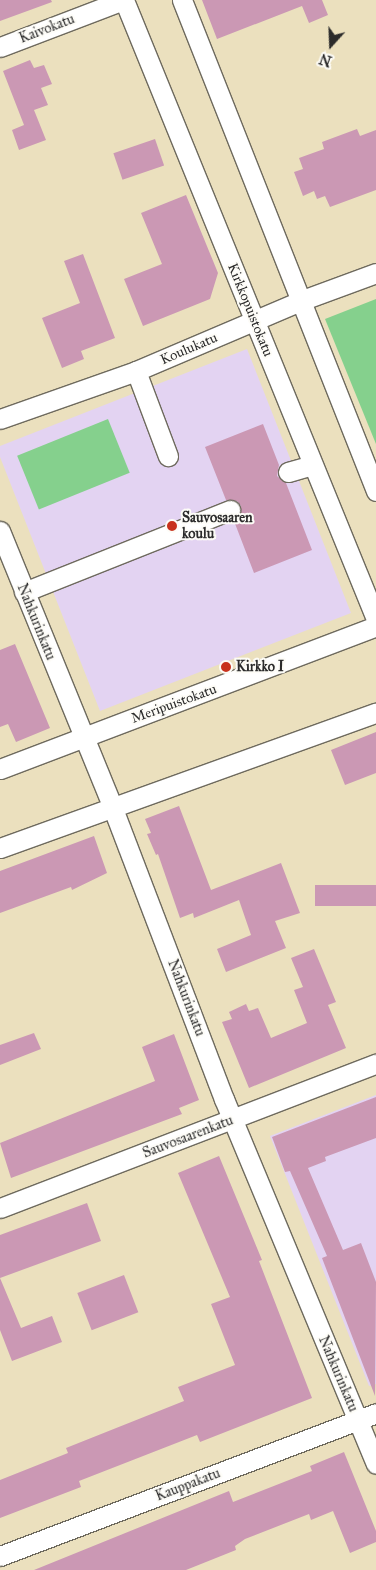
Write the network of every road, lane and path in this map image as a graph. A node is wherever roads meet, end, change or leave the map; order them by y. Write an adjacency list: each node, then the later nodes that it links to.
1 (124, 0): 3 (street, Kaivokatu); 6 (street, Kirkkopuistokatu)
2 (182, 0): 5 (street)
3 (0, 47)
4 (376, 273): 5 (street, Koulukatu)
5 (300, 301): 6 (street, Koulukatu); 12 (street)
6 (254, 322): 7 (street, Koulukatu); 10 (street, Kirkkopuistokatu)
7 (136, 371): 8 (street, Koulukatu); 9 (street)
8 (0, 419)
9 (168, 456)
10 (312, 465): 11 (street); 16 (street, Kirkkopuistokatu)
11 (288, 472)
12 (376, 492)
13 (230, 510): 15 (street)
14 (0, 531): 15 (street, Nahkurinkatu)
15 (24, 592): 19 (street, Nahkurinkatu)
16 (376, 619)
17 (376, 626): 19 (street, Meripuistokatu)
18 (376, 713): 21 (street)
19 (83, 738): 20 (street, Meripuistokatu); 21 (street, Nahkurinkatu)
20 (0, 769)
21 (112, 806): 22 (street); 24 (street, Nahkurinkatu)
22 (0, 848)
23 (376, 1064): 24 (street, Sauvosaarenkatu)
24 (233, 1119): 25 (street, Sauvosaarenkatu); 27 (street, Nahkurinkatu)
25 (0, 1208)
26 (376, 1412): 27 (street, Kauppakatu)
27 (358, 1420): 28 (street, Nahkurinkatu); 29 (street, Kauppakatu)
28 (376, 1464)
29 (0, 1556)

